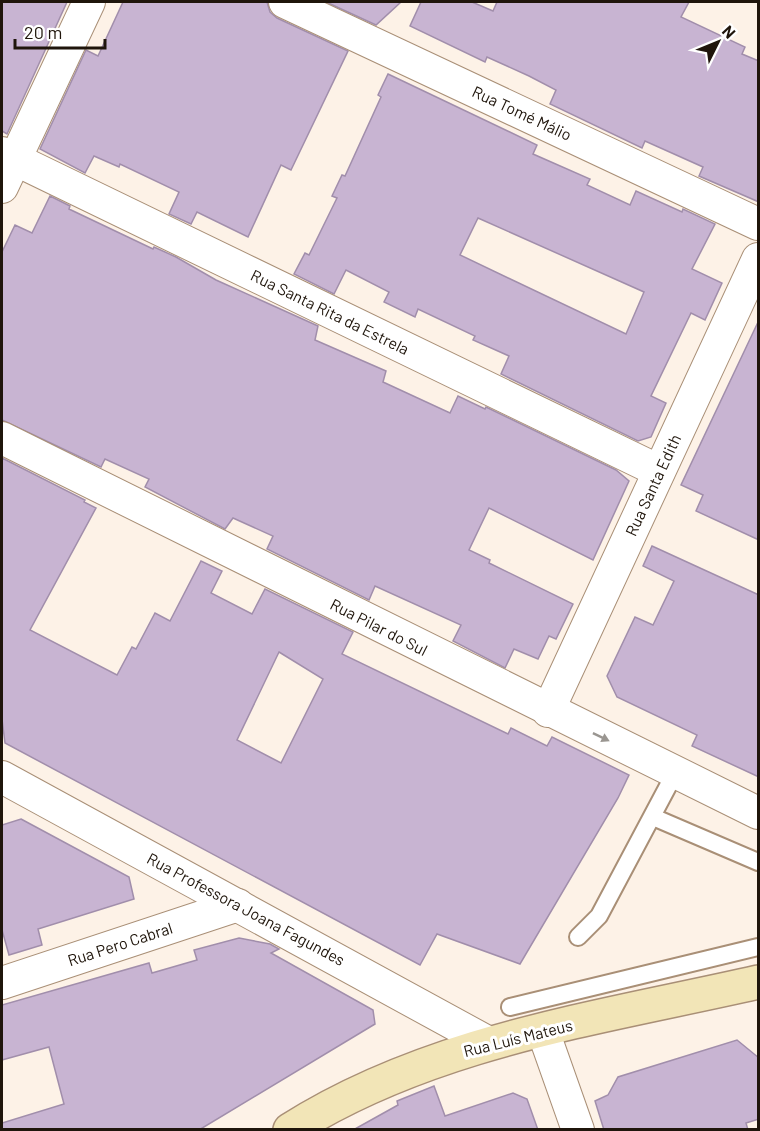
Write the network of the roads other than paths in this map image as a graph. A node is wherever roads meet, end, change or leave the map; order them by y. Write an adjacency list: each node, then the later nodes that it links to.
1 (89, 2): 3 (street)
2 (285, 2): 4 (street, Rua Tomé Málio)
3 (6, 167): 7 (street, Rua Santa Rita da Estrela)
4 (759, 224)
5 (759, 259): 7 (street, Rua Santa Edith)
6 (2, 438): 8 (street, Rua Pilar do Sul)
7 (659, 471): 8 (street, Rua Santa Edith)
8 (548, 711): 9 (street, Rua Pilar do Sul, one-way to 9)
9 (675, 773): 11 (street, Rua Pilar do Sul); 12 (lane)
10 (2, 777): 14 (street, Rua Professora Joana Fagundes)
11 (759, 813)
12 (653, 817): 13 (lane); 15 (lane)
13 (759, 862)
14 (238, 905): 19 (street, Rua Pero Cabral); 23 (street, Rua Professora Joana Fagundes)
15 (579, 937)
16 (759, 947): 17 (lane)
17 (687, 964): 20 (lane); 21 (lane)
18 (759, 982): 20 (main road, Rua Luís Mateus)
19 (2, 983)
20 (693, 997): 22 (main road, Rua Luís Mateus)
21 (510, 1007)
22 (543, 1031): 23 (main road, Rua Luís Mateus); 25 (street)
23 (489, 1042): 24 (main road, Rua Luís Mateus)
24 (290, 1130)
25 (578, 1130)

